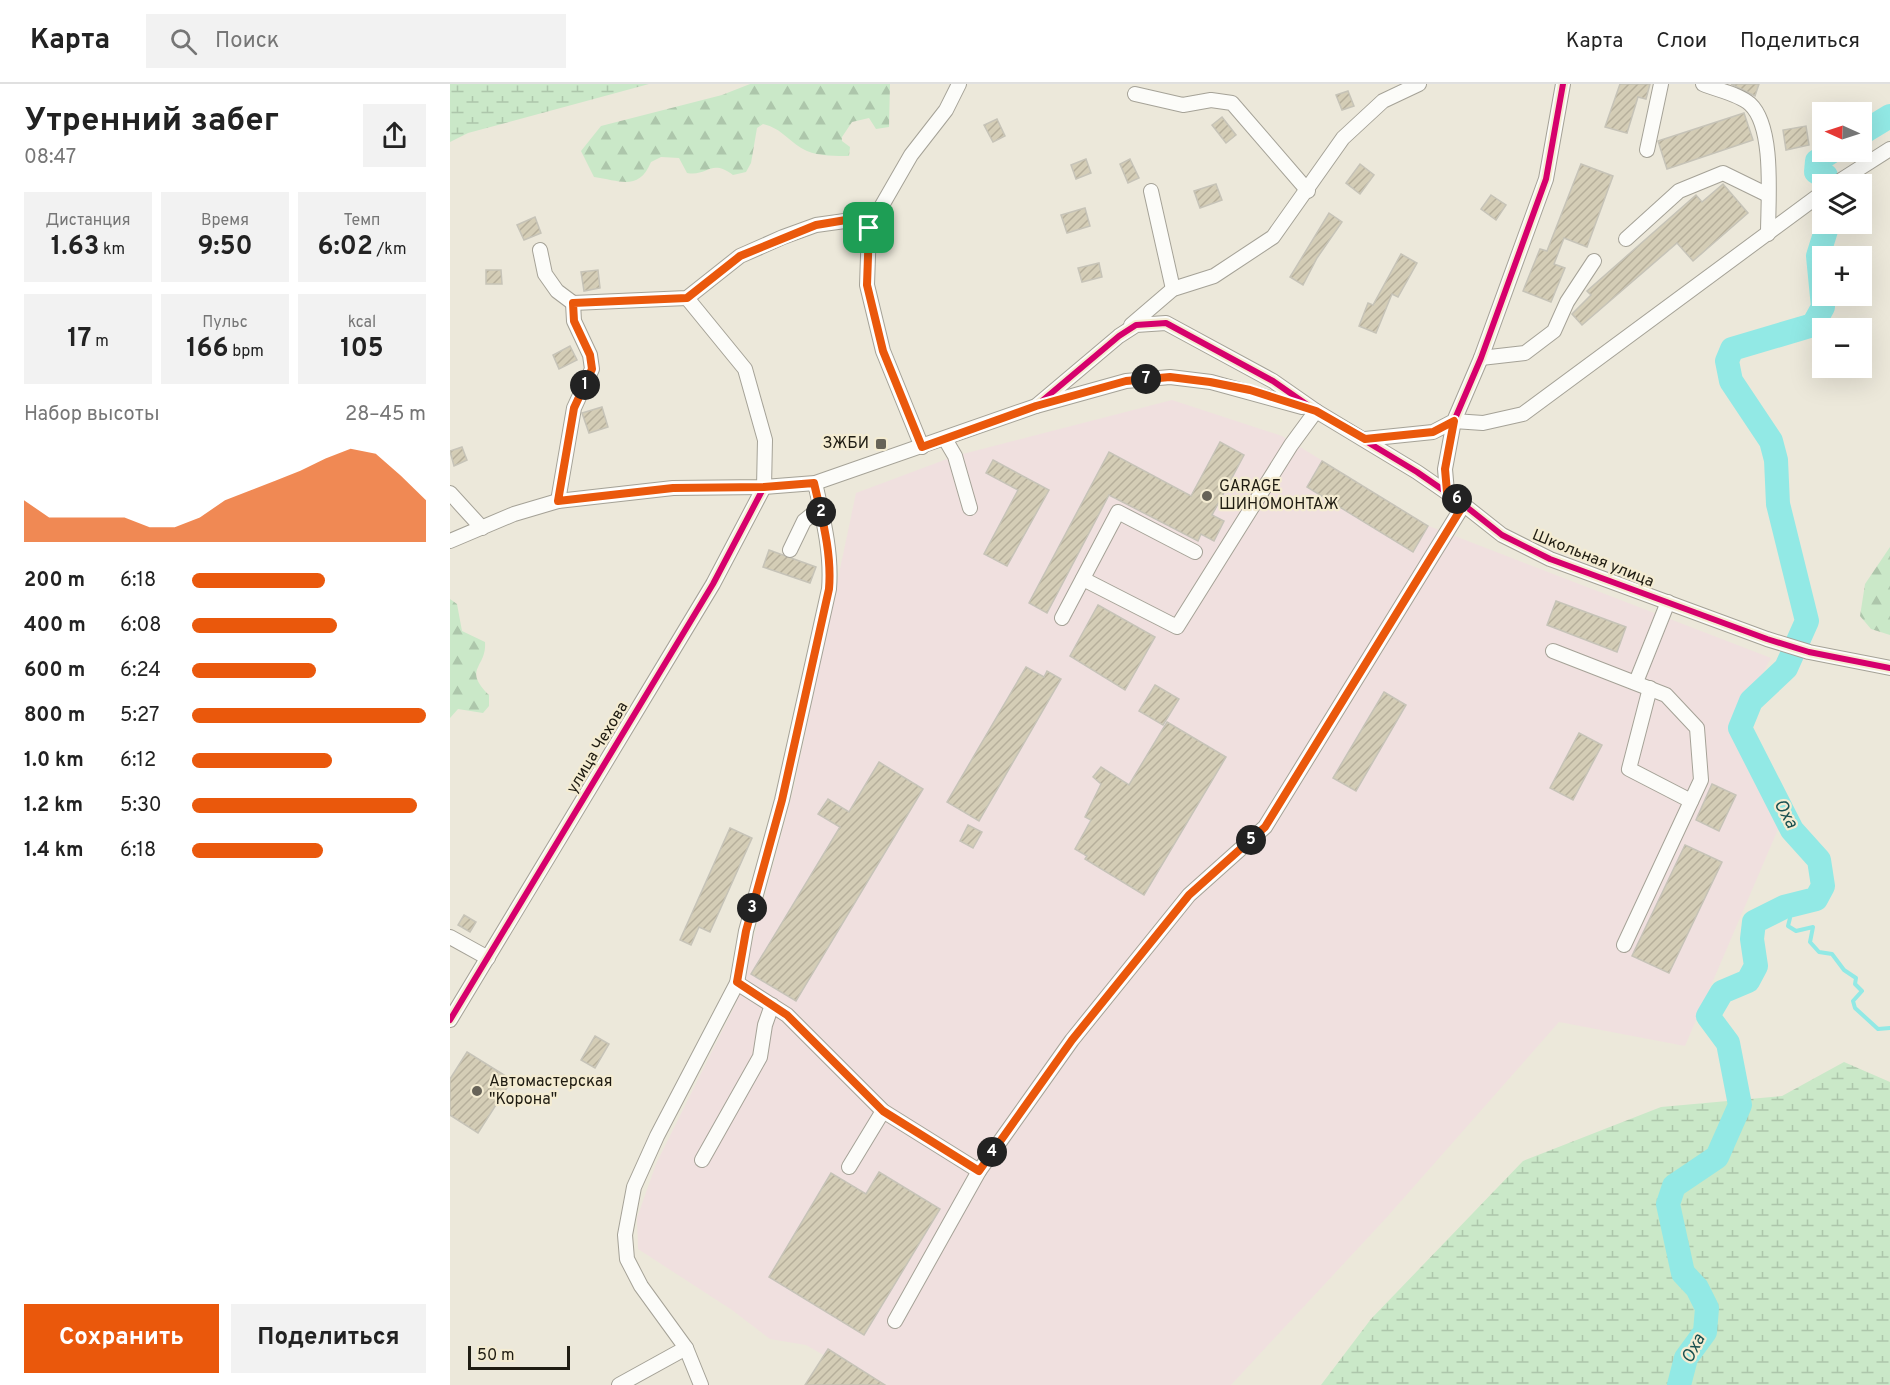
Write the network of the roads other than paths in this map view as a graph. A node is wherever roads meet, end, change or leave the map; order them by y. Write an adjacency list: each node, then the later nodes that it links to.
1 (959, 84): 14 (street)
2 (1563, 84): 23 (street)
3 (1661, 84): 8 (street)
4 (1703, 84): 12 (street)
5 (1415, 85): 11 (street)
6 (1135, 94): 11 (street)
7 (1890, 149): 9 (street)
8 (1647, 150)
9 (1851, 174)
10 (1151, 191): 19 (street)
11 (1308, 191): 19 (street)
12 (1768, 195): 15 (street); 16 (street)
13 (1812, 201): 15 (street)
14 (869, 228): 20 (street); 29 (street)
15 (1768, 234): 26 (street)
16 (1626, 239)
17 (540, 250): 21 (street)
18 (1594, 261): 23 (street)
19 (1173, 289): 22 (street)
20 (687, 298): 21 (street); 31 (street)
21 (573, 303): 34 (street)
22 (1119, 336): 24 (street); 25 (street)
23 (1481, 358): 26 (street)
24 (1036, 406): 25 (street); 28 (street)
25 (1316, 411): 27 (street, Школьная улица); 42 (street)
26 (1454, 421): 27 (street); 32 (street)
27 (1365, 439): 32 (street, Школьная улица)
28 (945, 440): 29 (street); 37 (street)
29 (922, 447): 30 (street)
30 (814, 483): 31 (street); 36 (street)
31 (764, 487): 34 (street); 52 (street, улица Чехова)
32 (1447, 492): 35 (street, Школьная улица)
33 (450, 493): 38 (street)
34 (558, 501): 38 (street)
35 (1464, 504): 43 (street, Школьная улица); 59 (street)
36 (820, 508): 40 (street); 53 (street)
37 (970, 508)
38 (482, 528): 39 (street)
39 (450, 542)
40 (790, 550)
41 (1195, 552): 42 (street)
42 (1083, 579): 44 (street)
43 (1668, 602): 46 (street, Школьная улица); 47 (street)
44 (1062, 618)
45 (1553, 651): 47 (street)
46 (1890, 668)
47 (1636, 682): 48 (street)
48 (1650, 688): 49 (street); 49 (street)
49 (1691, 801): 51 (street)
50 (450, 937): 52 (street)
51 (1624, 945)
52 (488, 958): 55 (street, улица Чехова)
53 (737, 982): 54 (street); 61 (street)
54 (772, 1005): 56 (street); 57 (street)
55 (450, 1020)
56 (883, 1111): 58 (street); 59 (street)
57 (702, 1160)
58 (849, 1167)
59 (979, 1171): 60 (street)
60 (895, 1321)
61 (686, 1348): 62 (street); 63 (street)
62 (619, 1385)
63 (701, 1385)

